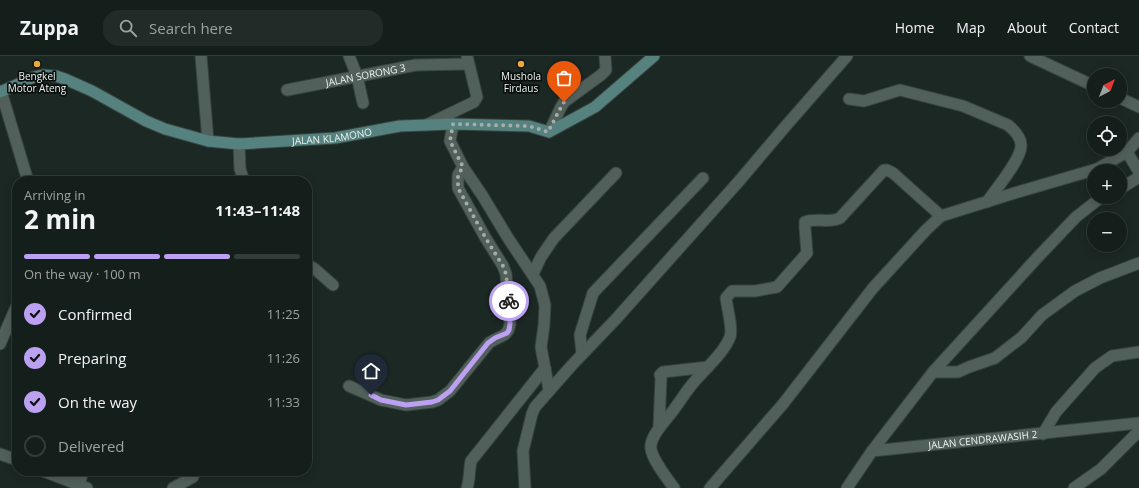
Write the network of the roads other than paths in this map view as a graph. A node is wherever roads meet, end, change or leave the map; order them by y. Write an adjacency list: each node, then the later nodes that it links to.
1 (201, 56): 20 (street)
2 (349, 56): 8 (street)
3 (604, 56): 18 (street)
4 (654, 56): 18 (main road)
5 (847, 56): 42 (street)
6 (1030, 56): 9 (street)
7 (468, 60): 8 (street, JALAN SORONG 3); 17 (street)
8 (357, 76): 10 (street, JALAN SORONG 3); 14 (street)
9 (1087, 83)
10 (287, 90)
11 (1, 91): 20 (main road, JALAN KLAMONO); 27 (street)
12 (849, 99): 32 (street)
13 (1127, 101): 15 (street)
14 (363, 104)
15 (1139, 107)
16 (453, 124): 17 (main road, JALAN KLAMONO); 18 (main road, JALAN KLAMONO); 24 (street)
17 (426, 125): 21 (main road, JALAN KLAMONO)
18 (548, 132)
19 (1139, 138): 22 (street)
20 (208, 141): 21 (main road, JALAN KLAMONO)
21 (239, 144): 28 (street)
22 (1127, 152): 25 (street)
23 (1120, 156): 32 (street)
24 (463, 167): 37 (street); 46 (street)
25 (1139, 172)
26 (616, 174): 37 (street)
27 (26, 176)
28 (242, 176)
29 (1139, 177): 31 (street)
30 (702, 178): 42 (street)
31 (1127, 185)
32 (987, 202): 34 (street)
33 (1093, 204): 45 (street)
34 (942, 216): 43 (street); 63 (street)
35 (1139, 263): 45 (street)
36 (312, 267): 38 (street)
37 (533, 274): 44 (street)
38 (333, 285)
39 (12, 316): 40 (street)
40 (0, 344)
41 (1139, 352): 51 (street)
42 (582, 354): 47 (street)
43 (708, 367): 49 (street); 49 (street)
44 (545, 368): 47 (street); 60 (street)
45 (932, 372): 52 (street)
46 (349, 386)
47 (549, 390): 61 (street)
48 (1139, 424): 51 (street, JALAN CENDRAWASIH 2)
49 (659, 427): 62 (street)
50 (1139, 431): 65 (street)
51 (1043, 434): 52 (street, JALAN CENDRAWASIH 2)
52 (872, 451): 64 (street)
53 (0, 454): 54 (street)
54 (12, 458)
55 (56, 476): 58 (street)
56 (82, 476): 58 (street)
57 (193, 477): 59 (street)
58 (83, 486)
59 (173, 488)
60 (467, 488)
61 (525, 488)
62 (674, 488)
63 (710, 488)
64 (847, 488)
65 (1074, 488)

